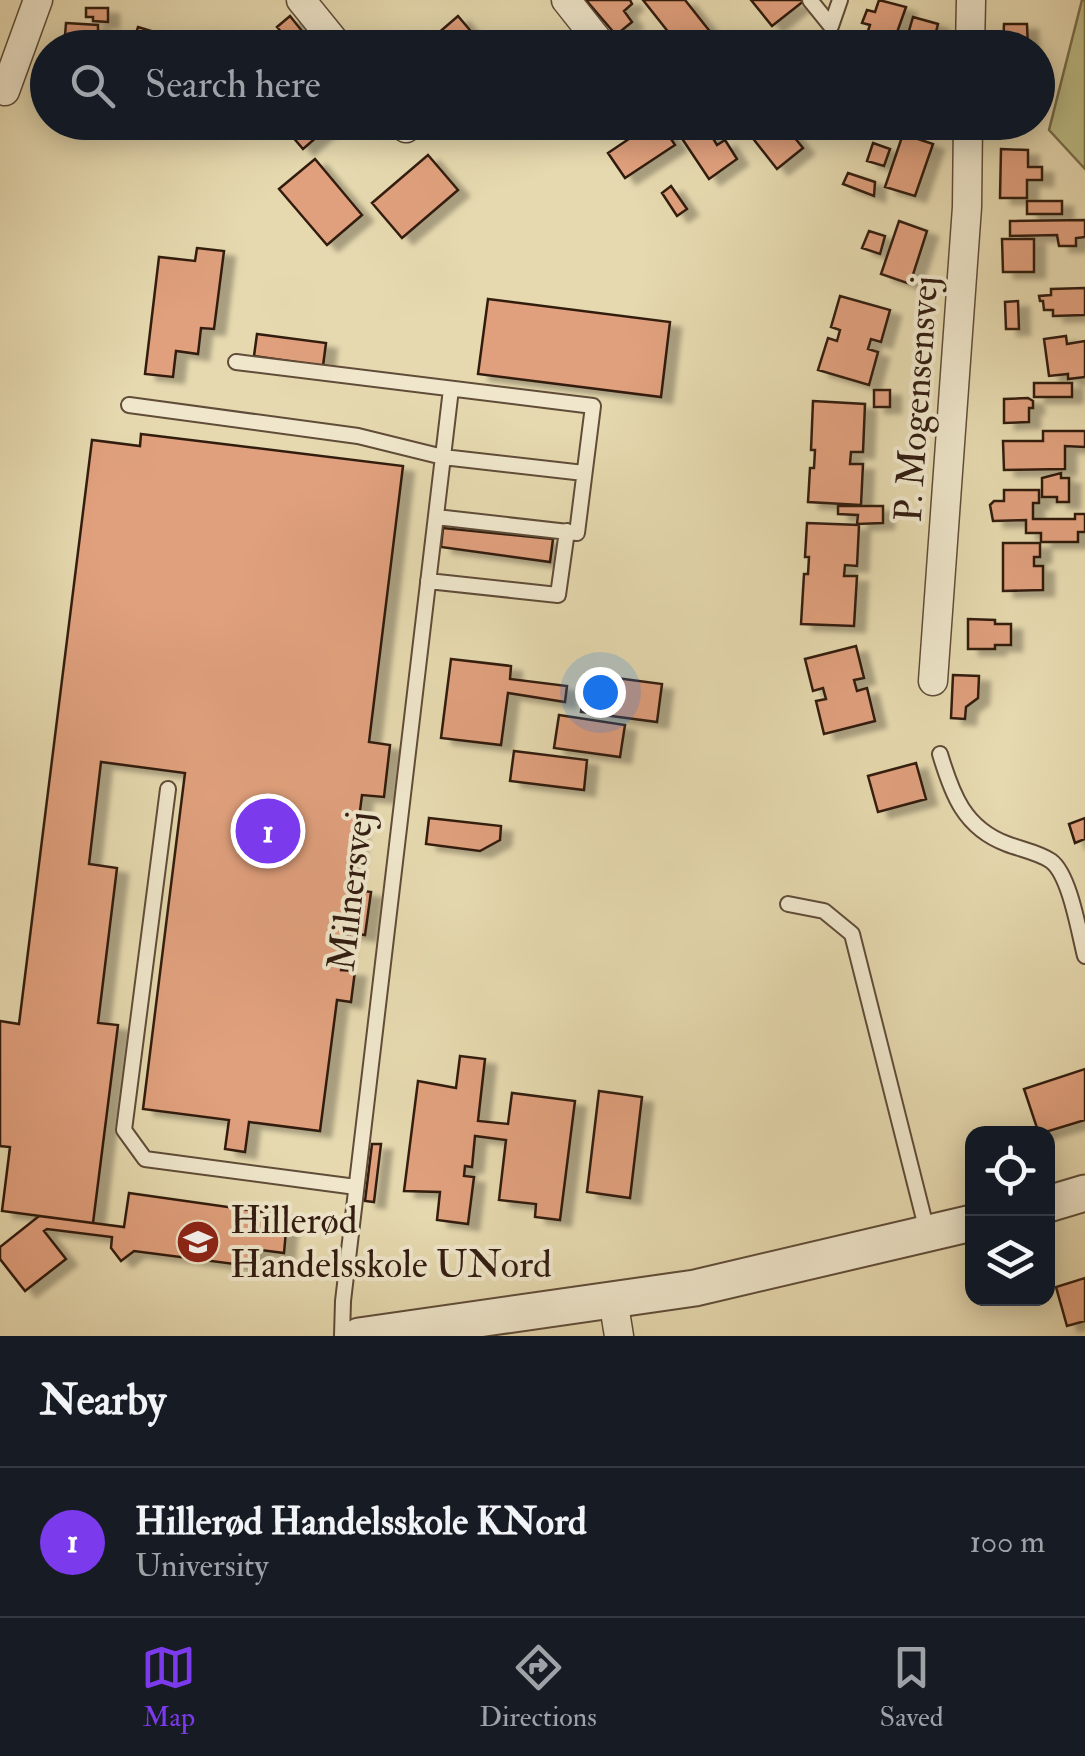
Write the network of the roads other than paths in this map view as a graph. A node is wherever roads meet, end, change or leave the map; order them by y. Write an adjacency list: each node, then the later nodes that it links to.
1 (38, 0): 10 (street)
2 (301, 0): 7 (street)
3 (566, 0): 8 (street)
4 (810, 0): 5 (lane)
5 (840, 0)
6 (971, 0): 9 (street)
7 (325, 30)
8 (590, 30)
9 (970, 30)
10 (5, 92)
11 (968, 140): 20 (street, P. Mogensensvej)
12 (236, 362): 13 (lane)
13 (451, 389): 15 (lane, Milnersvej); 16 (lane)
14 (130, 405): 15 (lane)
15 (443, 456): 16 (lane); 17 (lane, Milnersvej)
16 (584, 474): 18 (lane)
17 (436, 516): 18 (lane); 19 (lane, Milnersvej)
18 (566, 532): 19 (lane)
19 (428, 581): 25 (lane, Milnersvej)
20 (934, 681)
21 (940, 754): 24 (lane)
22 (168, 789): 25 (lane)
23 (788, 904): 29 (lane)
24 (1085, 956)
25 (356, 1187): 31 (lane, Milnersvej)
26 (1085, 1193): 27 (street)
27 (1055, 1202)
28 (965, 1225): 29 (street)
29 (928, 1234): 30 (street)
30 (613, 1299): 32 (street); 33 (street)
31 (342, 1336)
32 (358, 1336)
33 (619, 1336)

